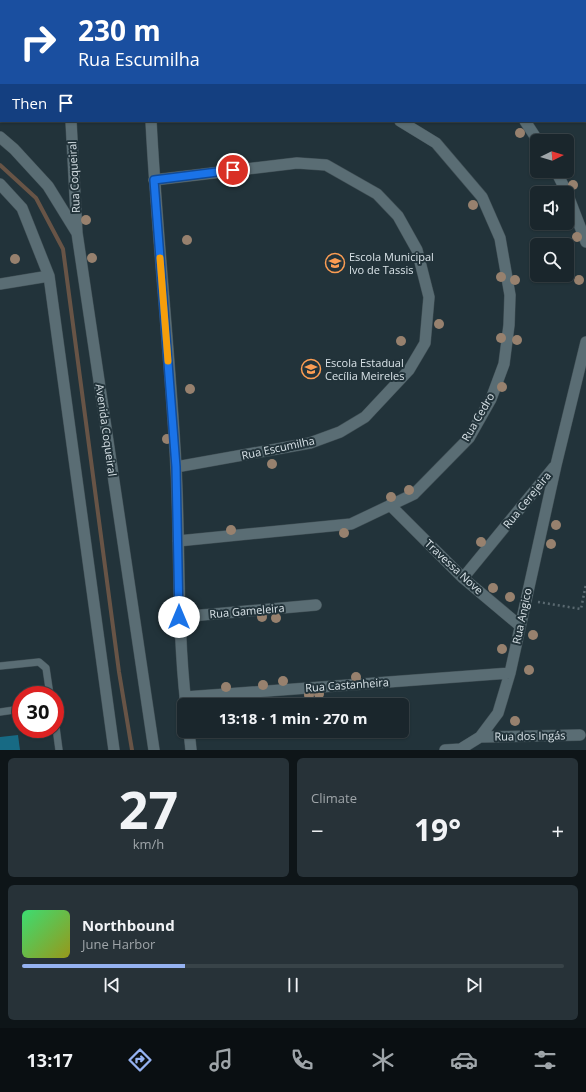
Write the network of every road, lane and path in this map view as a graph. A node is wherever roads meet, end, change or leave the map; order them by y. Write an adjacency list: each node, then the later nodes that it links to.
1 (71, 122): 10 (street, Rua Coqueiral)
2 (151, 122): 7 (street)
3 (402, 122): 17 (street, Rua Cedro)
4 (526, 122): 5 (street)
5 (533, 134)
6 (0, 137): 10 (street, Avenida Coqueiral)
7 (154, 180): 16 (street); 16 (street, Rua Escumilha)
8 (0, 184): 12 (street)
9 (574, 211): 11 (street)
10 (77, 233): 39 (street, Avenida Coqueiral)
11 (586, 242)
12 (49, 276): 13 (street); 38 (street)
13 (0, 284)
14 (586, 342): 15 (street, Rua Cerejeira)
15 (556, 465): 19 (street, Rua Cerejeira); 21 (street, Rua Angico)
16 (176, 467): 18 (street)
17 (390, 506): 18 (street, Rua Cedro); 19 (street, Travessa Nove)
18 (178, 542): 23 (street)
19 (464, 578): 24 (street, Travessa Nove)
20 (586, 584): 21 (path)
21 (525, 600): 24 (street, Rua Angico)
22 (316, 605): 23 (street, Rua Gameleira)
23 (179, 617): 28 (street)
24 (520, 625): 26 (street, Rua Angico)
25 (0, 666): 27 (lane)
26 (510, 673): 29 (street, Rua Castanheira); 33 (street, Rua Angico)
27 (49, 686)
28 (185, 698)
29 (220, 698)
30 (12, 710): 31 (lane)
31 (0, 712)
32 (580, 735): 33 (street, Rua dos Ingás)
33 (480, 737): 36 (street, Rua Angico)
34 (57, 738): 37 (lane)
35 (189, 738): 40 (street)
36 (460, 749): 41 (street)
37 (59, 750)
38 (114, 750)
39 (154, 750)
40 (191, 750)
41 (445, 750)

